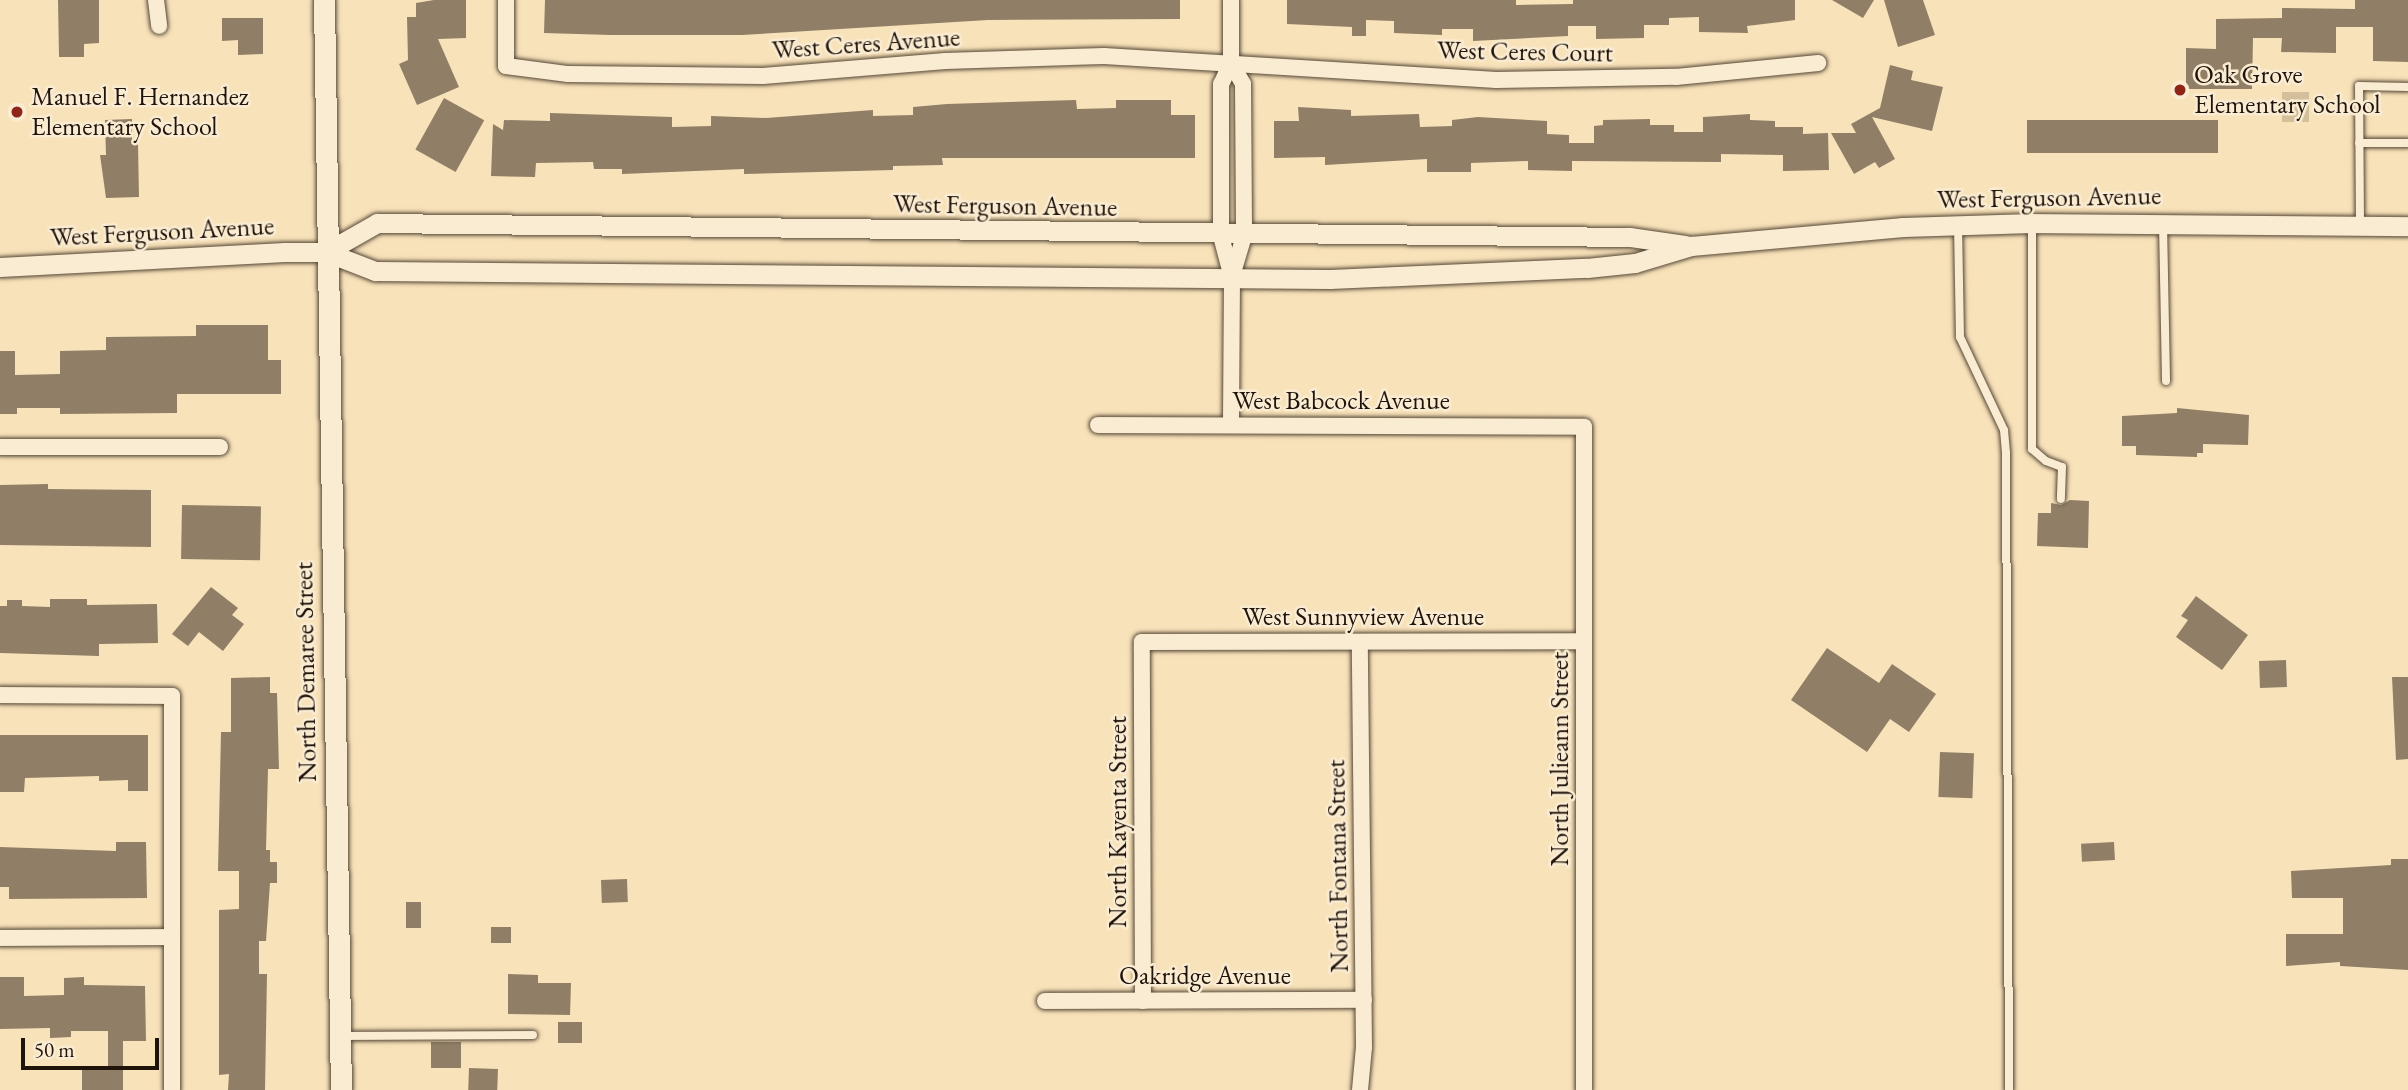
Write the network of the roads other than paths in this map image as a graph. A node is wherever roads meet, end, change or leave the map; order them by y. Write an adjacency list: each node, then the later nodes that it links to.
1 (156, 0): 5 (street)
2 (324, 0): 19 (main road, North Demaree Street)
3 (506, 0): 6 (street, West Ceres Avenue)
4 (1231, 0): 6 (street)
5 (159, 26)
6 (1231, 63): 7 (street, West Ceres Court); 16 (street); 17 (street)
7 (1818, 63)
8 (2408, 87): 9 (lane)
9 (2359, 143): 10 (lane); 14 (lane)
10 (2408, 143)
11 (2032, 223): 12 (street, West Ferguson Avenue); 13 (street, West Ferguson Avenue); 28 (lane)
12 (2164, 223): 14 (street, West Ferguson Avenue); 22 (lane)
13 (1958, 225): 18 (street, West Ferguson Avenue); 44 (lane)
14 (2360, 225): 15 (street, West Ferguson Avenue)
15 (2408, 226)
16 (1221, 236): 17 (street, West Ferguson Avenue); 19 (street, West Ferguson Avenue); 21 (street)
17 (1244, 236): 18 (street, West Ferguson Avenue); 21 (street)
18 (1691, 246): 21 (street, West Ferguson Avenue)
19 (326, 253): 20 (street, West Ferguson Avenue); 21 (street, West Ferguson Avenue); 39 (main road, North Demaree Street)
20 (0, 267)
21 (1232, 278): 24 (street)
22 (2166, 381)
23 (1098, 425): 24 (street, West Babcock Avenue)
24 (1231, 425): 25 (street, West Babcock Avenue)
25 (1584, 427): 29 (street, North Julieann Street)
26 (0, 447): 27 (street)
27 (220, 447)
28 (2062, 499)
29 (1584, 641): 31 (street, West Sunnyview Avenue); 43 (street, North Julieann Street)
30 (1142, 642): 31 (street, West Sunnyview Avenue); 37 (street, North Kayenta Street)
31 (1360, 642): 35 (street, North Fontana Street)
32 (0, 695): 33 (street)
33 (173, 937): 34 (street); 40 (street)
34 (0, 938)
35 (1364, 1000): 37 (street, Oakridge Avenue); 42 (street, North Fontana Street)
36 (1045, 1001): 37 (street, Oakridge Avenue)
37 (1143, 1001)
38 (533, 1035): 39 (lane)
39 (340, 1036): 41 (main road, North Demaree Street)
40 (172, 1090)
41 (341, 1090)
42 (1360, 1090)
43 (1584, 1090)
44 (2009, 1090)

